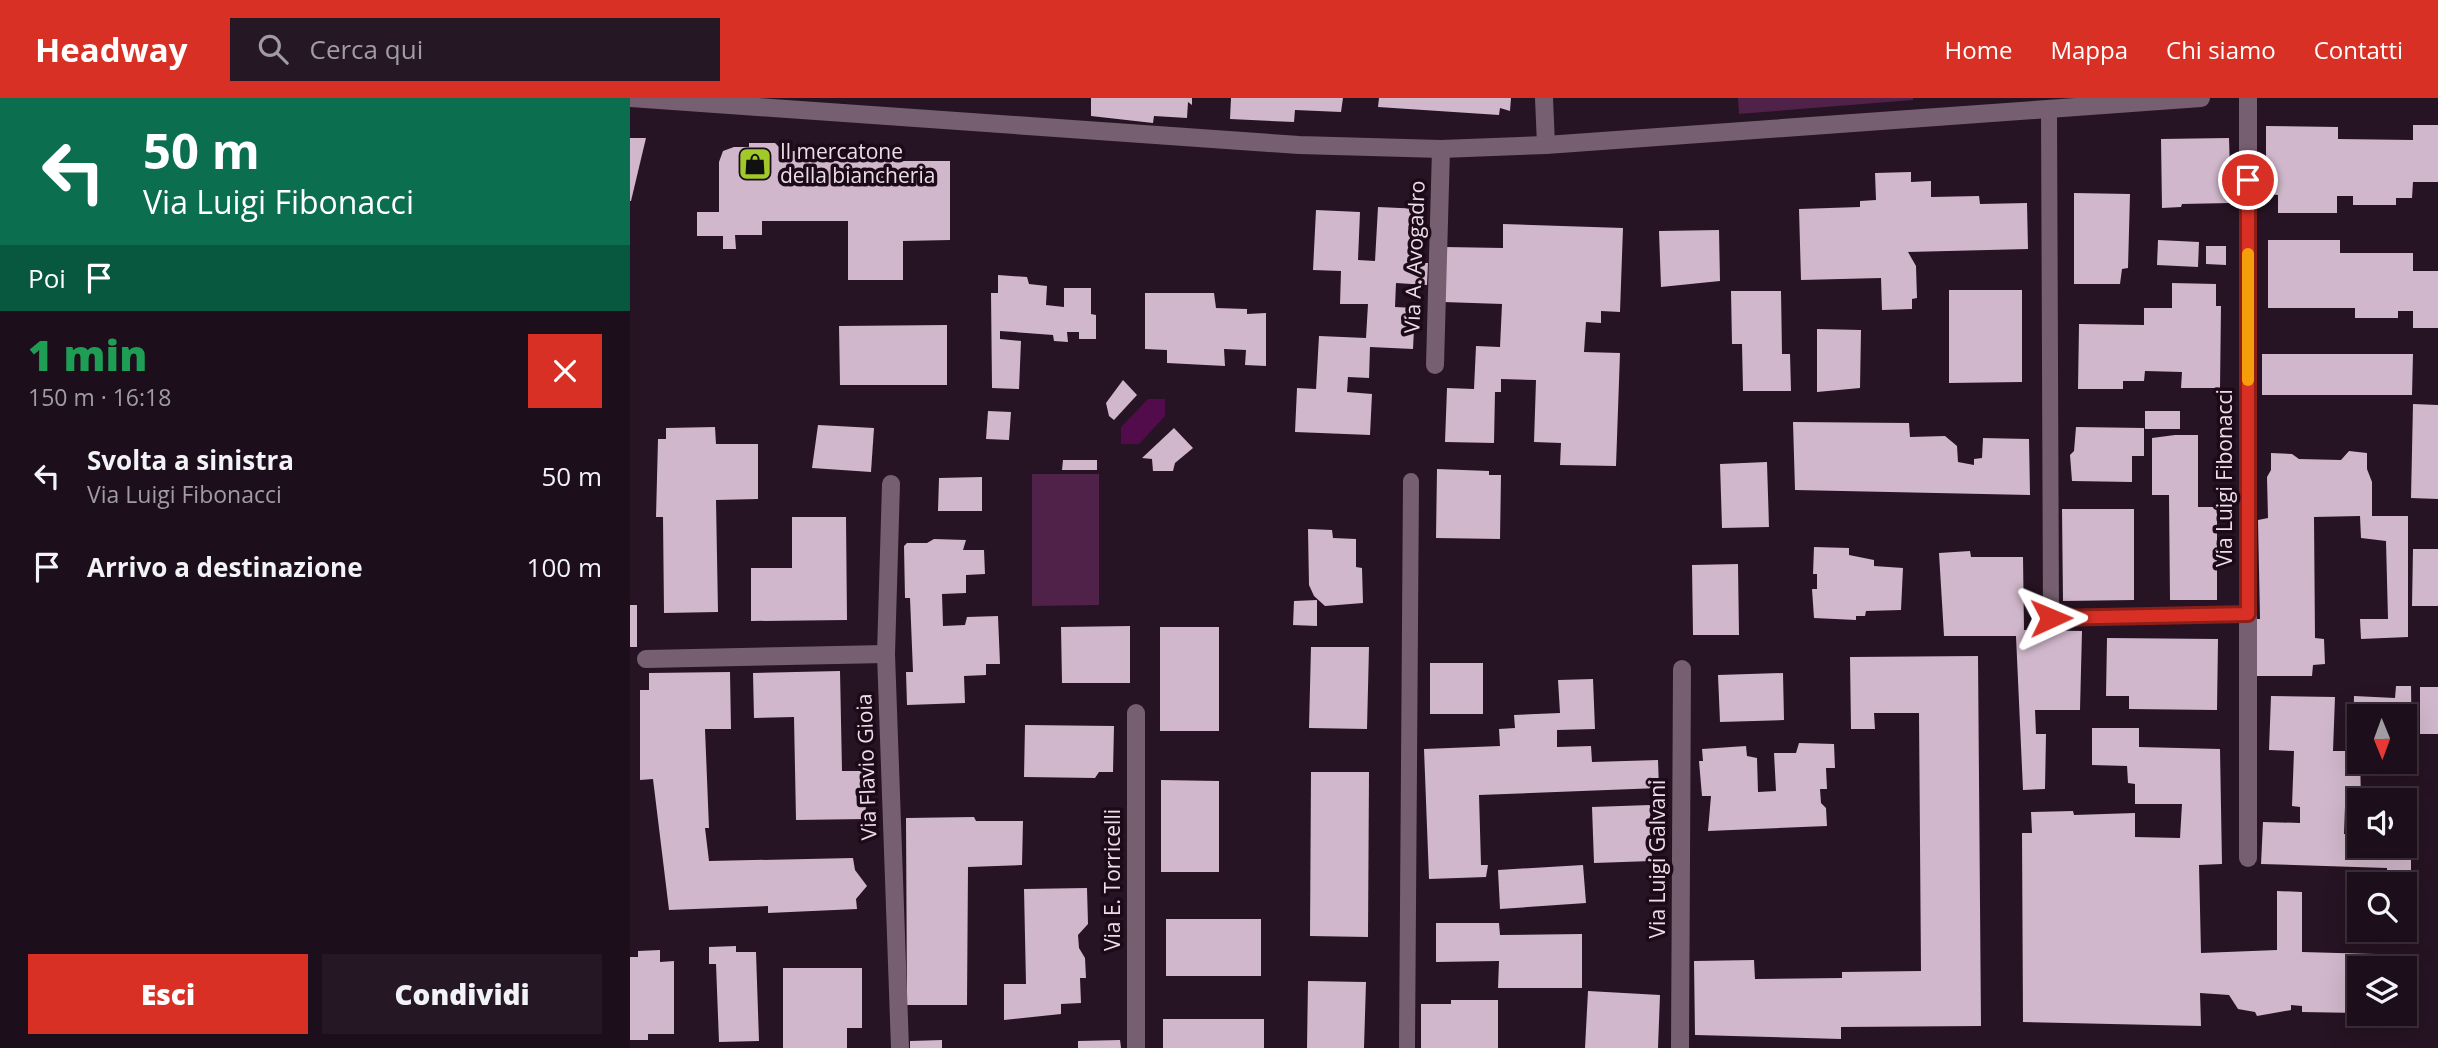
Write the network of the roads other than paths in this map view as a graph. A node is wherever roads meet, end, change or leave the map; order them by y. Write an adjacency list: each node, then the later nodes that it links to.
1 (630, 98): 2 (street)
2 (654, 98): 6 (street)
3 (1544, 98): 8 (street)
4 (2201, 98): 7 (street)
5 (2248, 98): 13 (street, Via Luigi Fibonacci)
6 (748, 102): 9 (street)
7 (2049, 109): 8 (street); 13 (lane)
8 (1546, 145): 9 (street)
9 (1441, 149): 10 (street, Via A. Avogadro)
10 (1435, 365)
11 (1411, 481): 21 (lane)
12 (891, 484): 14 (street, Via Flavio Gioia)
13 (2248, 614): 18 (street, Via Luigi Fibonacci)
14 (886, 654): 15 (street); 19 (street, Via Flavio Gioia)
15 (646, 659)
16 (1682, 669): 22 (street, Via Luigi Galvani)
17 (1136, 713): 20 (street, Via E. Torricelli)
18 (2248, 858)
19 (900, 1048)
20 (1136, 1048)
21 (1407, 1048)
22 (1680, 1048)

